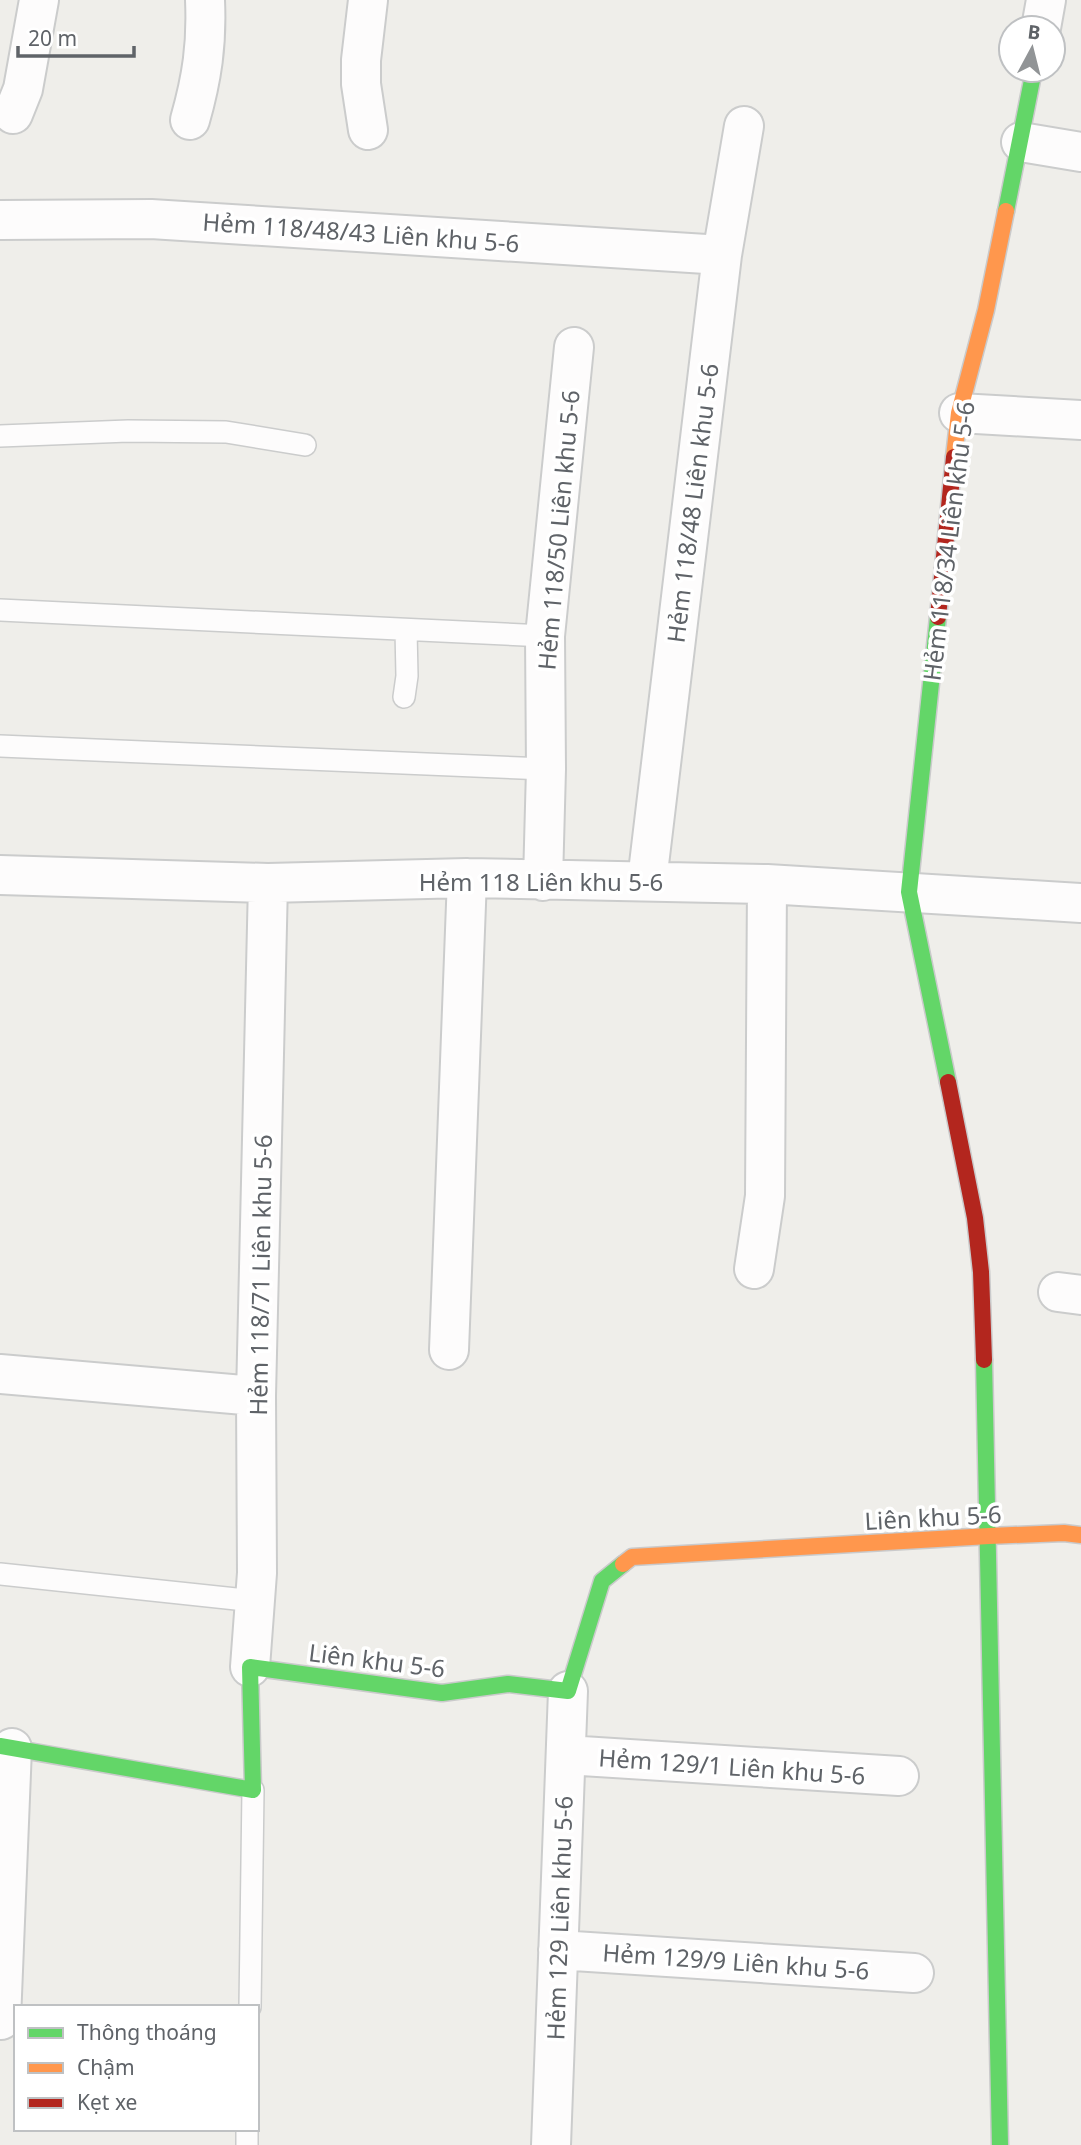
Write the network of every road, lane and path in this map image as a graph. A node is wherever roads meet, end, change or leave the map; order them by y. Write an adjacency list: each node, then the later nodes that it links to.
1 (39, 0): 4 (street)
2 (205, 0): 7 (street)
3 (368, 0): 9 (street)
4 (16, 41): 6 (street)
5 (1031, 84): 10 (street, Hẻm 118/34 Liên khu 5-6)
6 (13, 114)
7 (190, 120)
8 (744, 127): 13 (street, Hẻm 118/48 Liên khu 5-6)
9 (368, 130)
10 (1021, 142): 11 (street); 15 (street, Hẻm 118/34 Liên khu 5-6)
11 (1081, 152)
12 (0, 220): 13 (street, Hẻm 118/48/43 Liên khu 5-6)
13 (722, 255): 28 (street, Hẻm 118/48 Liên khu 5-6)
14 (574, 348): 21 (street, Hẻm 118/50 Liên khu 5-6)
15 (959, 413): 16 (street); 31 (street, Hẻm 118/34 Liên khu 5-6)
16 (1081, 420)
17 (0, 436): 18 (lane)
18 (305, 445)
19 (0, 610): 20 (lane)
20 (406, 629): 21 (lane); 22 (lane)
21 (545, 636): 24 (street, Hẻm 118/50 Liên khu 5-6)
22 (404, 697)
23 (0, 746): 24 (lane)
24 (546, 769): 27 (street, Hẻm 118/50 Liên khu 5-6)
25 (0, 875): 29 (street, Hẻm 118 Liên khu 5-6)
26 (467, 878): 27 (street, Hẻm 118 Liên khu 5-6); 29 (street, Hẻm 118 Liên khu 5-6); 34 (street)
27 (543, 881): 28 (street, Hẻm 118 Liên khu 5-6)
28 (647, 881): 30 (street, Hẻm 118 Liên khu 5-6)
29 (268, 883): 36 (street, Hẻm 118/71 Liên khu 5-6)
30 (767, 884): 31 (street, Hẻm 118 Liên khu 5-6); 33 (street)
31 (909, 892): 32 (street, Hẻm 118 Liên khu 5-6); 38 (street, Hẻm 118/34 Liên khu 5-6)
32 (1081, 903)
33 (754, 1269)
34 (449, 1350)
35 (0, 1374): 36 (street)
36 (256, 1396): 40 (street, Hẻm 118/71 Liên khu 5-6)
37 (1081, 1535): 38 (street, Liên khu 5-6)
38 (989, 1536): 42 (street, Liên khu 5-6); 52 (street, Hẻm 118/34 Liên khu 5-6)
39 (0, 1574): 40 (lane)
40 (255, 1601): 41 (street, Hẻm 118/71 Liên khu 5-6)
41 (250, 1667): 42 (street, Liên khu 5-6); 46 (street)
42 (568, 1691): 44 (street, Hẻm 129 Liên khu 5-6)
43 (6, 1747): 46 (street); 50 (street)
44 (566, 1755): 45 (street, Hẻm 129/1 Liên khu 5-6); 47 (street, Hẻm 129 Liên khu 5-6)
45 (899, 1776)
46 (253, 1790): 49 (lane)
47 (558, 1950): 48 (street, Hẻm 129/9 Liên khu 5-6); 51 (street, Hẻm 129 Liên khu 5-6)
48 (914, 1973)
49 (250, 2005)
50 (6, 2020)
51 (551, 2145)
52 (1000, 2145)

